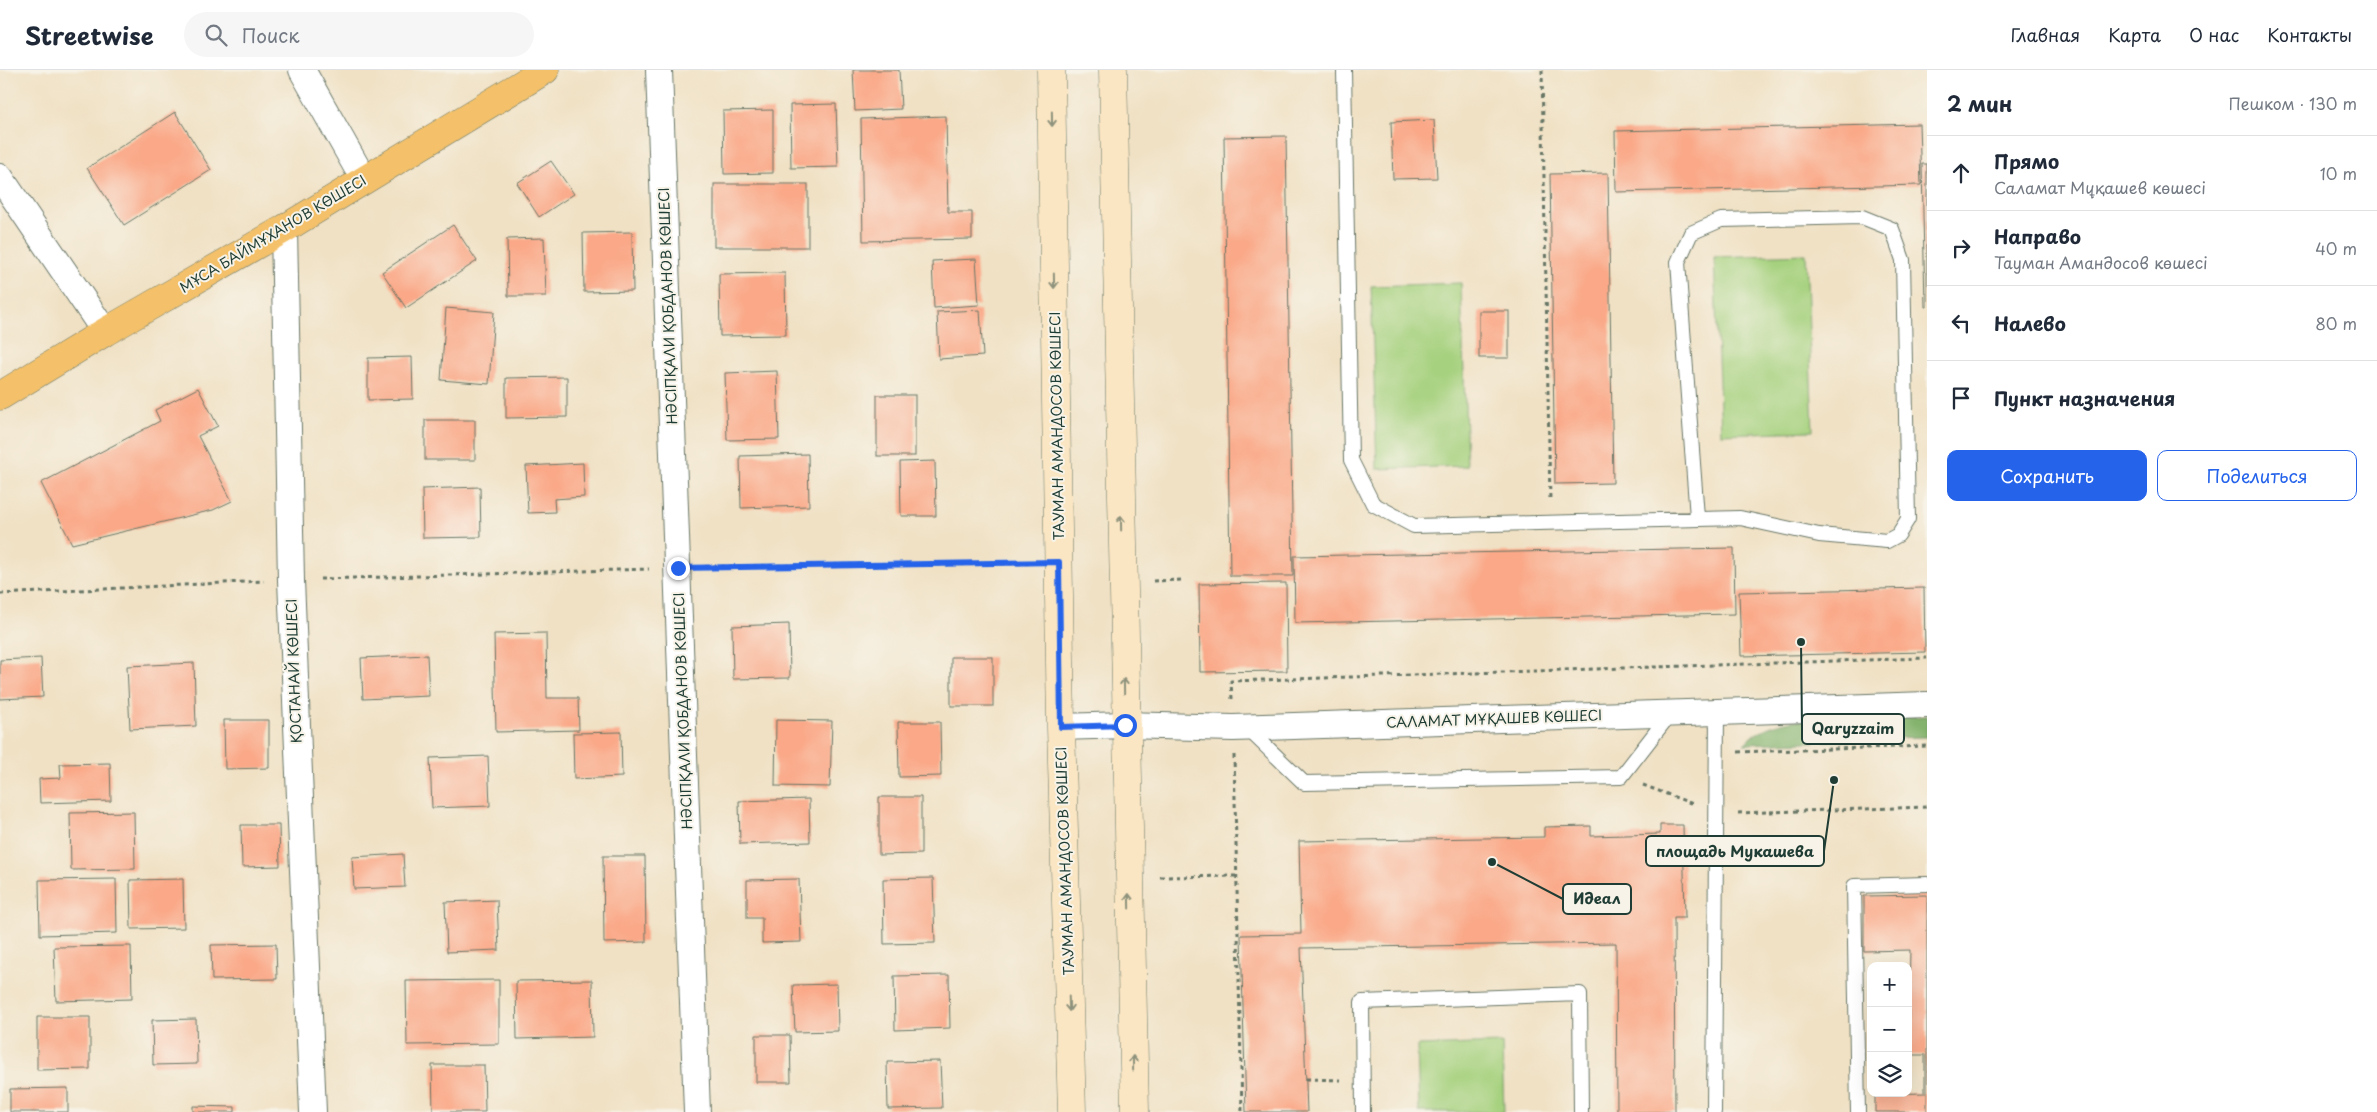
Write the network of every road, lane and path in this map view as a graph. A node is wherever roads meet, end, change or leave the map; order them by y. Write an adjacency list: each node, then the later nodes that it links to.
1 (302, 70): 9 (street)
2 (545, 70): 9 (main road, МҰСА БАЙМҰХАНОВ КӨШЕСІ)
3 (659, 70): 16 (street, НӘСІПҚАЛИ ҚОБДАНОВ КӨШЕСІ)
4 (1051, 70): 15 (main road, ТАУМАН АМАНДОСОВ КӨШЕСІ, one-way to 15)
5 (1114, 70): 25 (main road, one-way to 5)
6 (1344, 70): 14 (lane)
7 (1542, 70): 14 (path)
8 (0, 177): 11 (street)
9 (364, 180): 10 (main road, МҰСА БАЙМҰХАНОВ КӨШЕСІ)
10 (284, 229): 11 (main road, МҰСА БАЙМҰХАНОВ КӨШЕСІ); 17 (street, ҚОСТАНАЙ КӨШЕСІ)
11 (105, 332): 12 (main road, МҰСА БАЙМҰХАНОВ КӨШЕСІ)
12 (0, 396)
13 (1697, 517): 13 (lane); 14 (lane)
14 (1550, 522)
15 (1059, 562): 16 (path); 26 (main road, ТАУМАН АМАНДОСОВ КӨШЕСІ)
16 (678, 568): 17 (path); 39 (street, НӘСІПҚАЛИ ҚОБДАНОВ КӨШЕСІ)
17 (291, 580): 20 (path); 38 (street, ҚОСТАНАЙ КӨШЕСІ)
18 (1171, 580): 19 (path)
19 (1184, 580)
20 (0, 594)
21 (1927, 658): 27 (path)
22 (1927, 705): 23 (street, САЛАМАТ МҰҚАШЕВ КӨШЕСІ)
23 (1718, 712): 24 (street, САЛАМАТ МҰҚАШЕВ КӨШЕСІ); 29 (lane)
24 (1670, 714): 27 (street, САЛАМАТ МҰҚАШЕВ КӨШЕСІ); 30 (lane)
25 (1125, 725): 26 (street, САЛАМАТ МҰҚАШЕВ КӨШЕСІ); 27 (street, САЛАМАТ МҰҚАШЕВ КӨШЕСІ); 41 (main road, one-way to 25)
26 (1061, 727): 40 (main road, ТАУМАН АМАНДОСОВ КӨШЕСІ, one-way to 40)
27 (1240, 728): 30 (lane); 33 (path)
28 (1927, 746): 29 (path)
29 (1718, 753): 32 (lane)
30 (1621, 777): 32 (path)
31 (1927, 808): 32 (path)
32 (1718, 813): 45 (lane)
33 (1237, 876): 34 (path); 42 (path)
34 (1164, 877)
35 (1927, 884): 46 (lane)
36 (1306, 1079): 37 (path)
37 (1362, 1081): 43 (lane); 44 (lane)
38 (313, 1112)
39 (697, 1112)
40 (1072, 1112)
41 (1135, 1112)
42 (1242, 1112)
43 (1363, 1112)
44 (1581, 1112)
45 (1714, 1112)
46 (1858, 1112)

